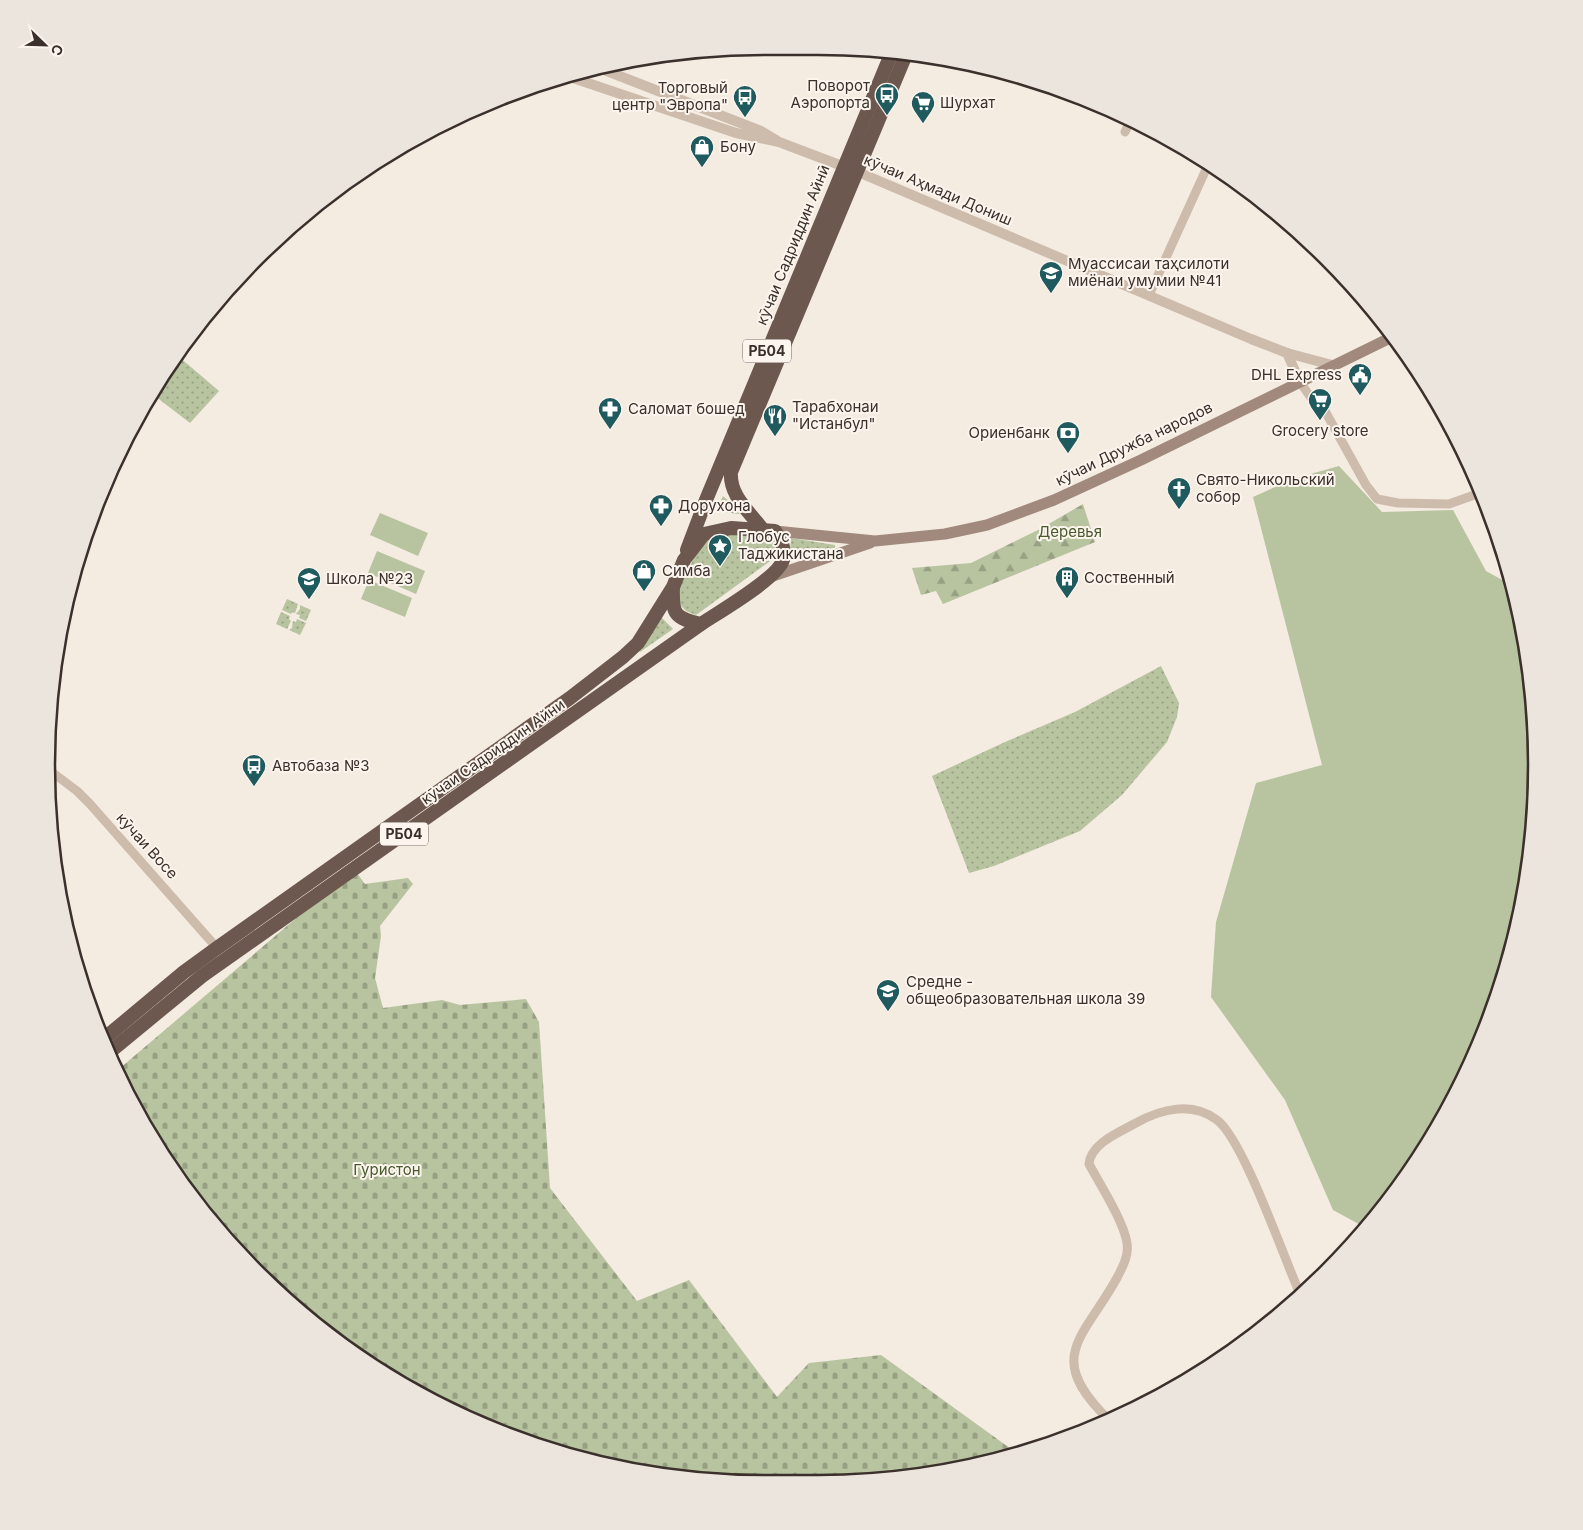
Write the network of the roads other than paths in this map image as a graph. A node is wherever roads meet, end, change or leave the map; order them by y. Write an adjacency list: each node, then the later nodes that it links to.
1 (889, 59): 8 (highway, кӯчаи Садриддин Айнӣ / РБ04)
2 (904, 60): 10 (highway, кӯчаи Садриддин Айнӣ / РБ04)
3 (610, 72): 7 (street)
4 (578, 80): 7 (street, кӯчаи Аҳмади Дониш)
5 (1128, 126): 6 (street)
6 (1125, 132)
7 (779, 142): 8 (street, кӯчаи Аҳмади Дониш)
8 (843, 166): 10 (street, кӯчаи Аҳмади Дониш); 19 (highway, кӯчаи Садриддин Айнӣ / РБ04)
9 (1205, 171): 11 (street)
10 (858, 172): 11 (street, кӯчаи Аҳмади Дониш); 17 (highway, кӯчаи Садриддин Айнӣ / РБ04)
11 (1149, 295): 13 (street, кӯчаи Аҳмади Дониш)
12 (1386, 340): 14 (main road, кӯчаи Дружба народов)
13 (1287, 353): 14 (street, кӯчаи Аҳмади Дониш); 15 (street)
14 (1332, 365): 15 (main road, кӯчаи Дружба народов)
15 (1300, 382): 16 (street); 18 (main road, кӯчаи Дружба народов)
16 (1475, 495)
17 (769, 530): 18 (main road); 19 (highway, РБ04); 20 (highway, РБ04)
18 (875, 541): 20 (main road)
19 (684, 560): 21 (highway, РБ04)
20 (773, 576): 22 (highway, РБ04)
21 (673, 586): 22 (highway, РБ04); 24 (highway, кӯчаи Садриддин Айни / РБ04)
22 (701, 624): 26 (highway, кӯчаи Садриддин Айни / РБ04)
23 (55, 775): 24 (street, кӯчаи Восе)
24 (217, 948): 25 (highway, кӯчаи Садриддин Айни / РБ04)
25 (108, 1035)
26 (114, 1048)
27 (1298, 1288): 28 (street)
28 (1104, 1415)

